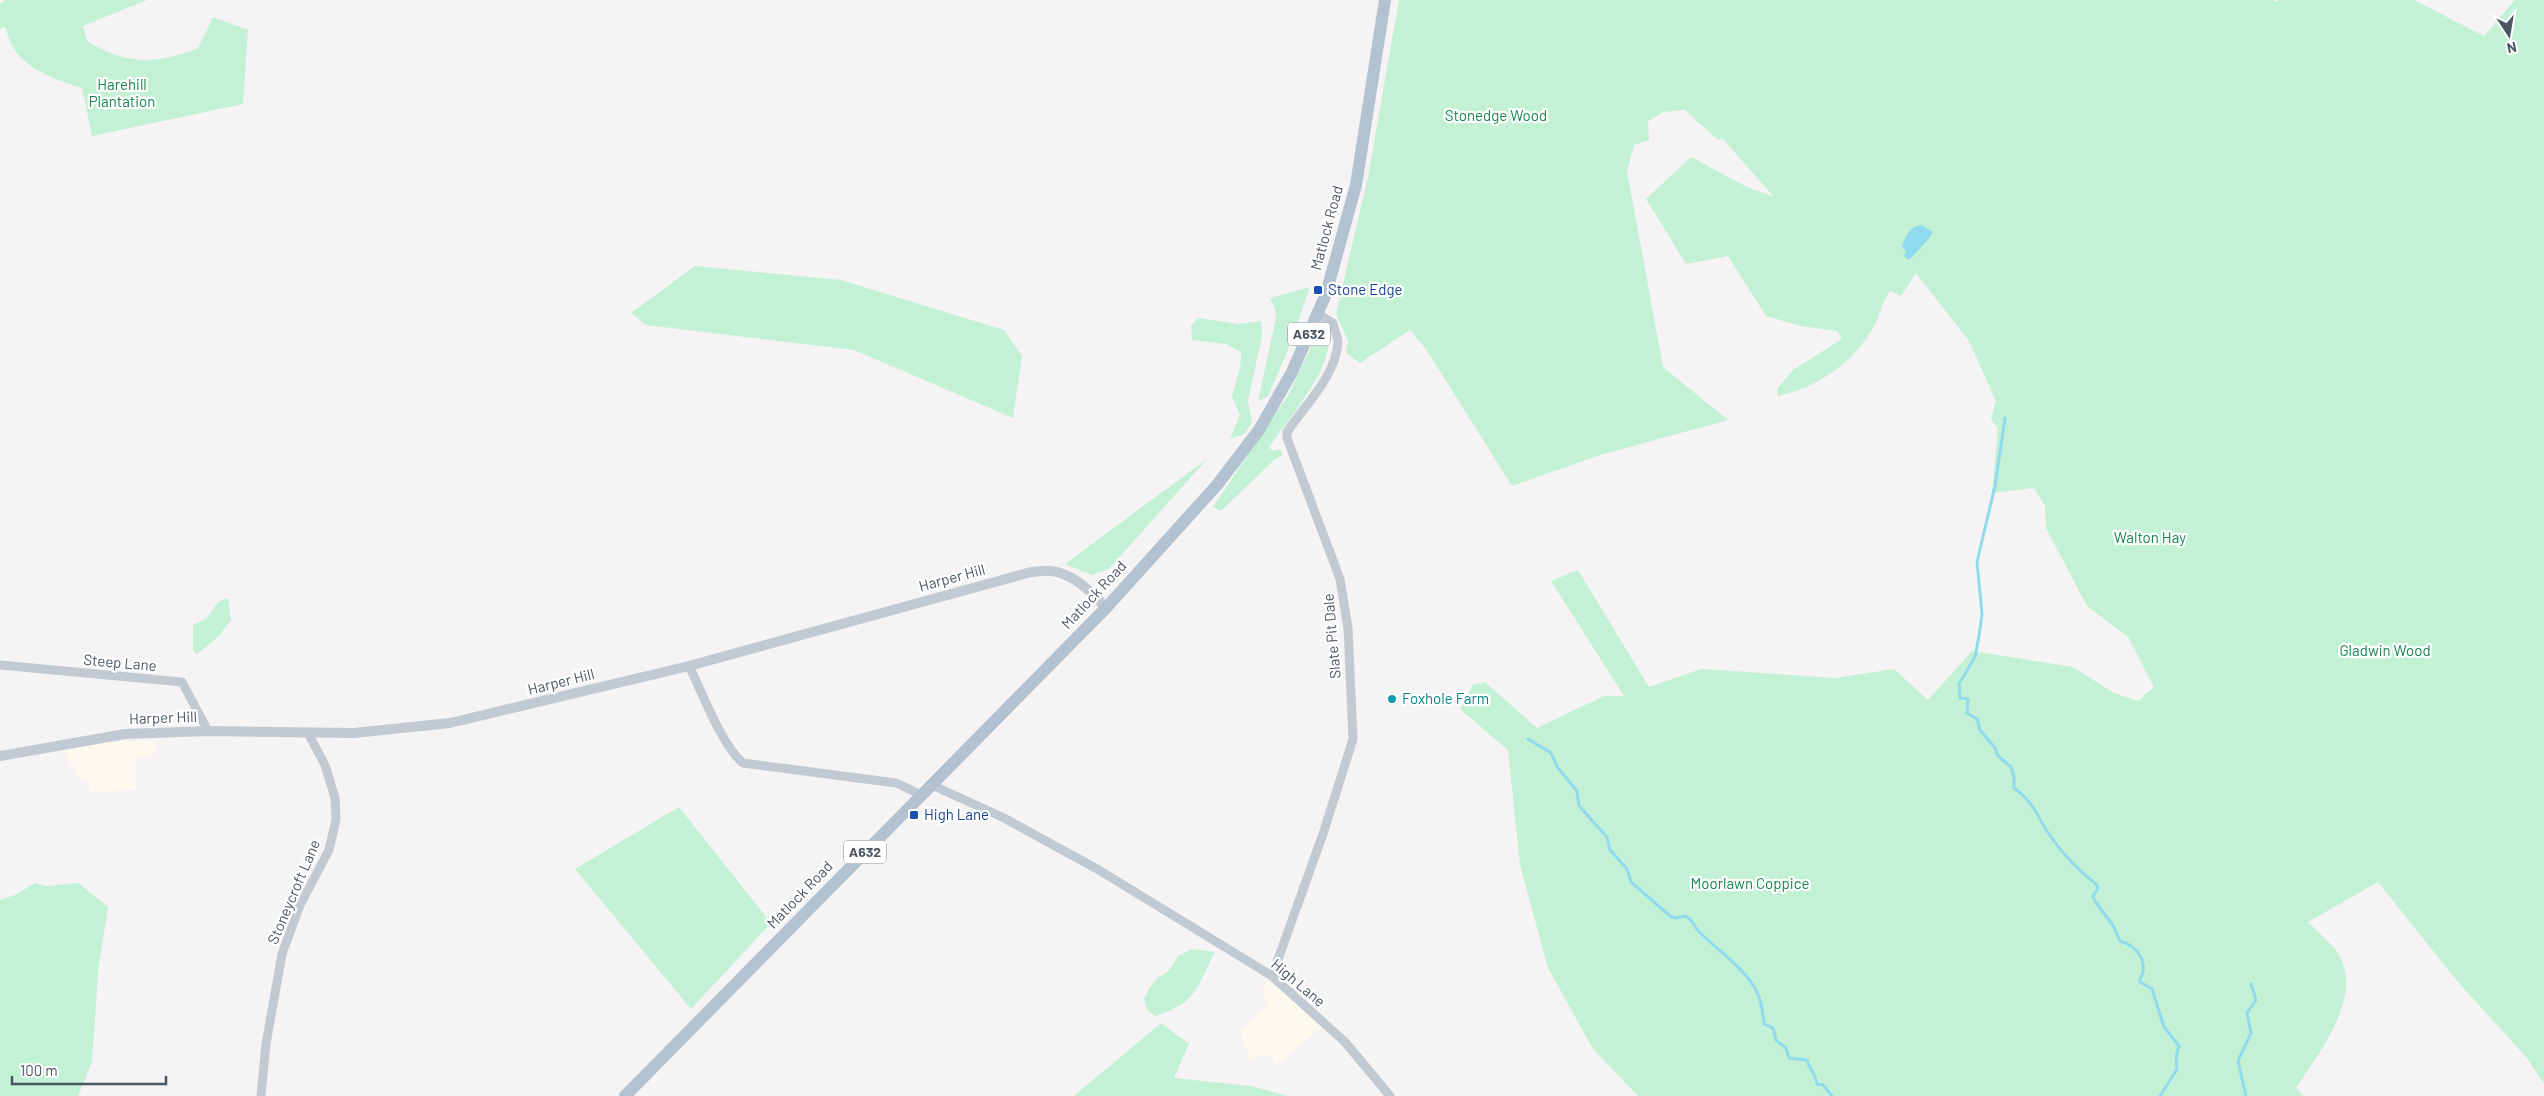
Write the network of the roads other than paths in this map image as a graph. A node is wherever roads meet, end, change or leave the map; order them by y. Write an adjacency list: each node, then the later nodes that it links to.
1 (1385, 0): 2 (main road, Matlock Road / A632)
2 (1318, 314): 3 (main road, Matlock Road / A632); 11 (street, Slate Pit Dale)
3 (1106, 608): 5 (street, Harper Hill); 9 (main road, Matlock Road / A632)
4 (0, 665): 6 (street, Steep Lane)
5 (690, 666): 7 (street, Harper Hill); 10 (street)
6 (208, 731): 7 (street, Harper Hill); 8 (street, Harper Hill)
7 (308, 733): 12 (street, Stoneycroft Lane)
8 (0, 756)
9 (932, 785): 10 (main road, Matlock Road / A632); 11 (street, High Lane)
10 (922, 794): 13 (main road, Matlock Road / A632)
11 (1272, 976): 14 (street, High Lane)
12 (261, 1096)
13 (625, 1096)
14 (1390, 1096)

